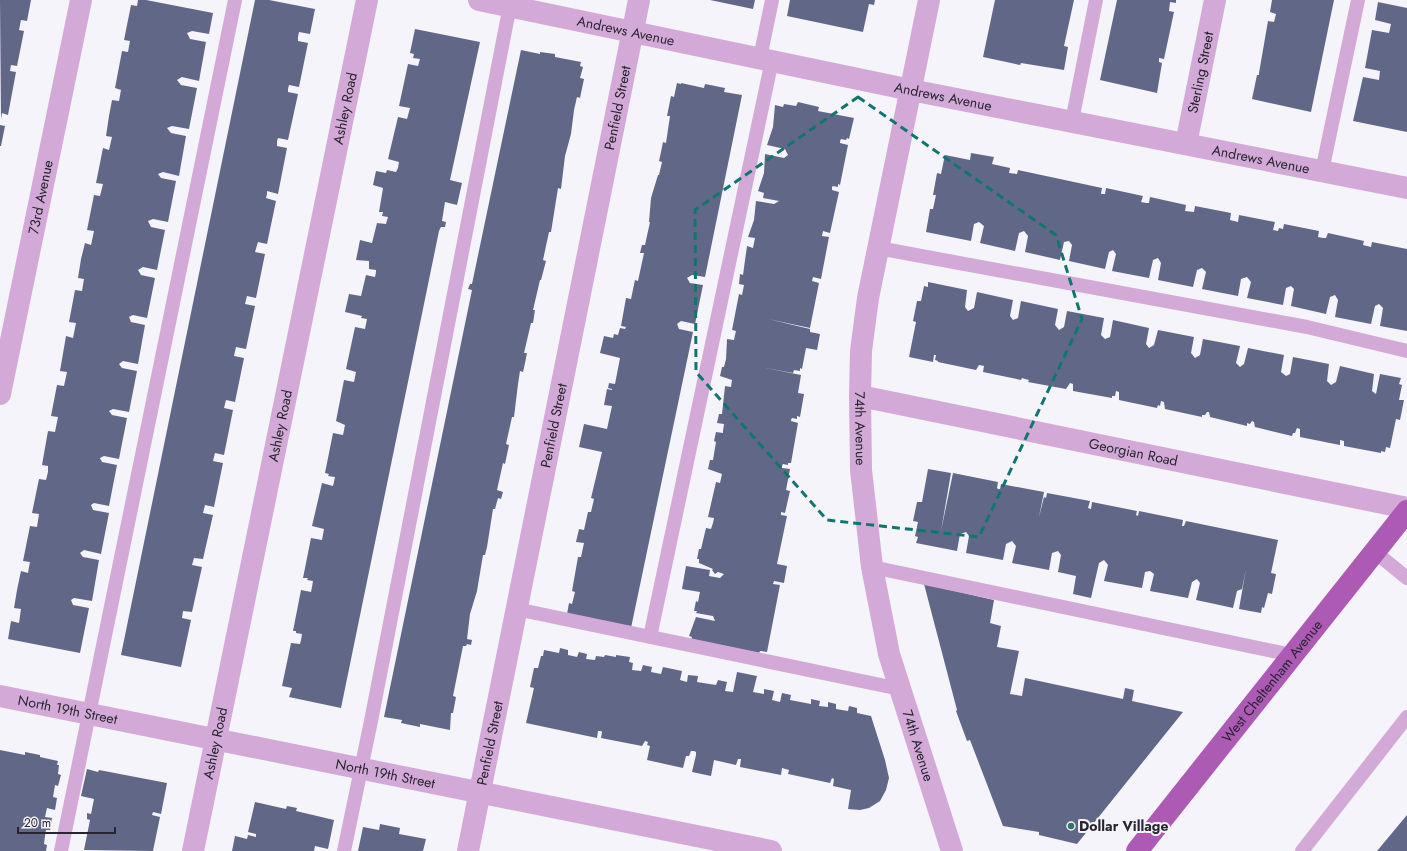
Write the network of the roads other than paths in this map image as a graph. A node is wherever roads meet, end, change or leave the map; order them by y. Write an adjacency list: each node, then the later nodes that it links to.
1 (81, 0): 21 (street, 73rd Avenue)
2 (235, 0): 33 (lane)
3 (367, 0): 35 (street, Ashley Road)
4 (479, 0): 11 (street, Andrews Avenue)
5 (640, 0): 12 (street, Penfield Street)
6 (772, 0): 13 (lane)
7 (929, 0): 14 (street, 74th Avenue)
8 (1096, 0): 15 (lane)
9 (1215, 0): 16 (street, Sterling Street)
10 (1358, 0): 17 (lane)
11 (510, 3): 12 (street, Andrews Avenue); 36 (lane)
12 (633, 31): 13 (street, Andrews Avenue); 28 (street, Penfield Street)
13 (766, 59): 14 (street, Andrews Avenue); 29 (lane)
14 (911, 90): 15 (street, Andrews Avenue); 19 (street, 74th Avenue)
15 (1072, 122): 16 (street, Andrews Avenue)
16 (1186, 144): 17 (street, Andrews Avenue)
17 (1322, 171): 18 (street, Andrews Avenue)
18 (1407, 188)
19 (878, 248): 20 (lane); 22 (street, 74th Avenue)
20 (1407, 351)
21 (0, 394)
22 (860, 396): 23 (street, Georgian Road); 26 (street, 74th Avenue)
23 (1407, 508)
24 (1407, 512): 25 (highway, West Cheltenham Avenue)
25 (1375, 552): 27 (lane); 30 (highway, West Cheltenham Avenue)
26 (872, 567): 30 (lane); 31 (street, 74th Avenue)
27 (1407, 578)
28 (516, 609): 29 (lane); 37 (street, Penfield Street)
29 (650, 637): 31 (lane)
30 (1292, 655): 44 (highway, West Cheltenham Avenue)
31 (900, 689): 43 (street, 74th Avenue)
32 (0, 696): 33 (street, North 19th Street)
33 (89, 714): 35 (street, North 19th Street); 38 (lane)
34 (1407, 717): 45 (lane)
35 (217, 739): 36 (street, North 19th Street); 39 (street, Ashley Road)
36 (362, 769): 37 (street, North 19th Street); 40 (lane)
37 (479, 794): 41 (street, Penfield Street); 42 (street, North 19th Street)
38 (61, 851)
39 (193, 851)
40 (344, 851)
41 (468, 851)
42 (771, 851)
43 (952, 851)
44 (1137, 851)
45 (1302, 851)

